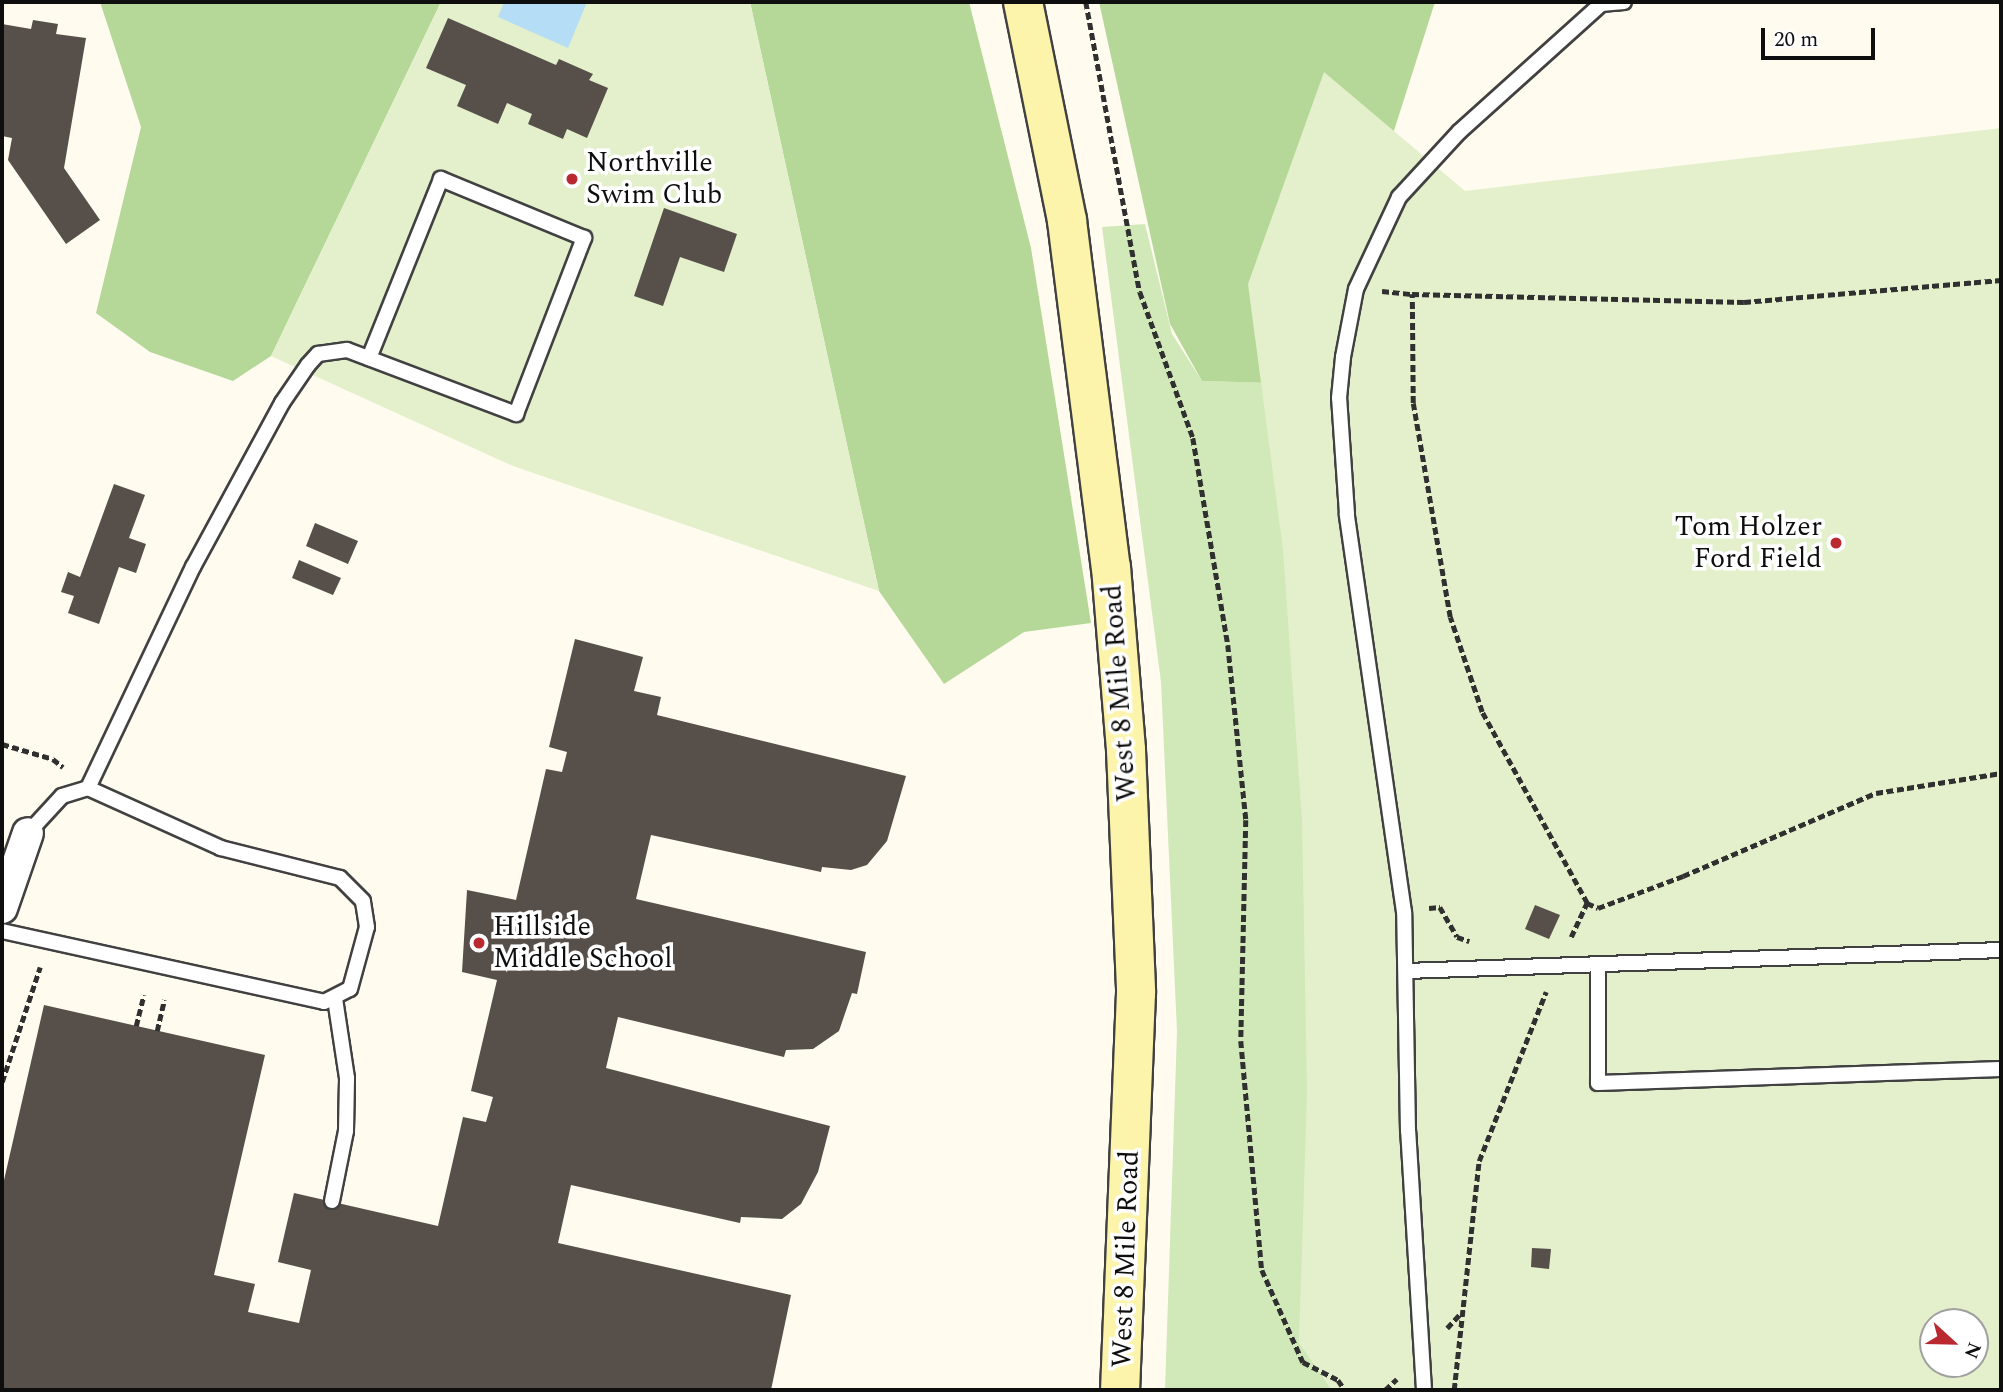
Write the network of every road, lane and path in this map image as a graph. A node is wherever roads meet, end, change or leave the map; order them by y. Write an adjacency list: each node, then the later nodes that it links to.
1 (1023, 2): 29 (main road, West 8 Mile Road)
2 (1086, 2): 30 (path)
3 (1624, 2): 12 (lane)
4 (2001, 280): 10 (path)
5 (369, 358): 5 (lane); 8 (lane)
6 (2, 744): 8 (path)
7 (2001, 773): 10 (path)
8 (88, 789): 9 (lane); 22 (lane)
9 (28, 833): 11 (street)
10 (1587, 903): 14 (path)
11 (2, 908)
12 (1404, 912): 16 (path); 19 (lane)
13 (2, 931): 15 (lane)
14 (1571, 937)
15 (47, 941): 22 (lane); 27 (path)
16 (1476, 944)
17 (2001, 950): 18 (lane)
18 (1598, 964): 19 (lane); 26 (lane)
19 (1406, 971): 31 (lane)
20 (1547, 989): 32 (path)
21 (144, 995): 24 (path)
22 (335, 999): 28 (lane)
23 (164, 1000): 25 (path)
24 (136, 1026)
25 (157, 1031)
26 (2001, 1069)
27 (2, 1082)
28 (332, 1202)
29 (1120, 1390)
30 (1345, 1390)
31 (1424, 1390)
32 (1454, 1390)

